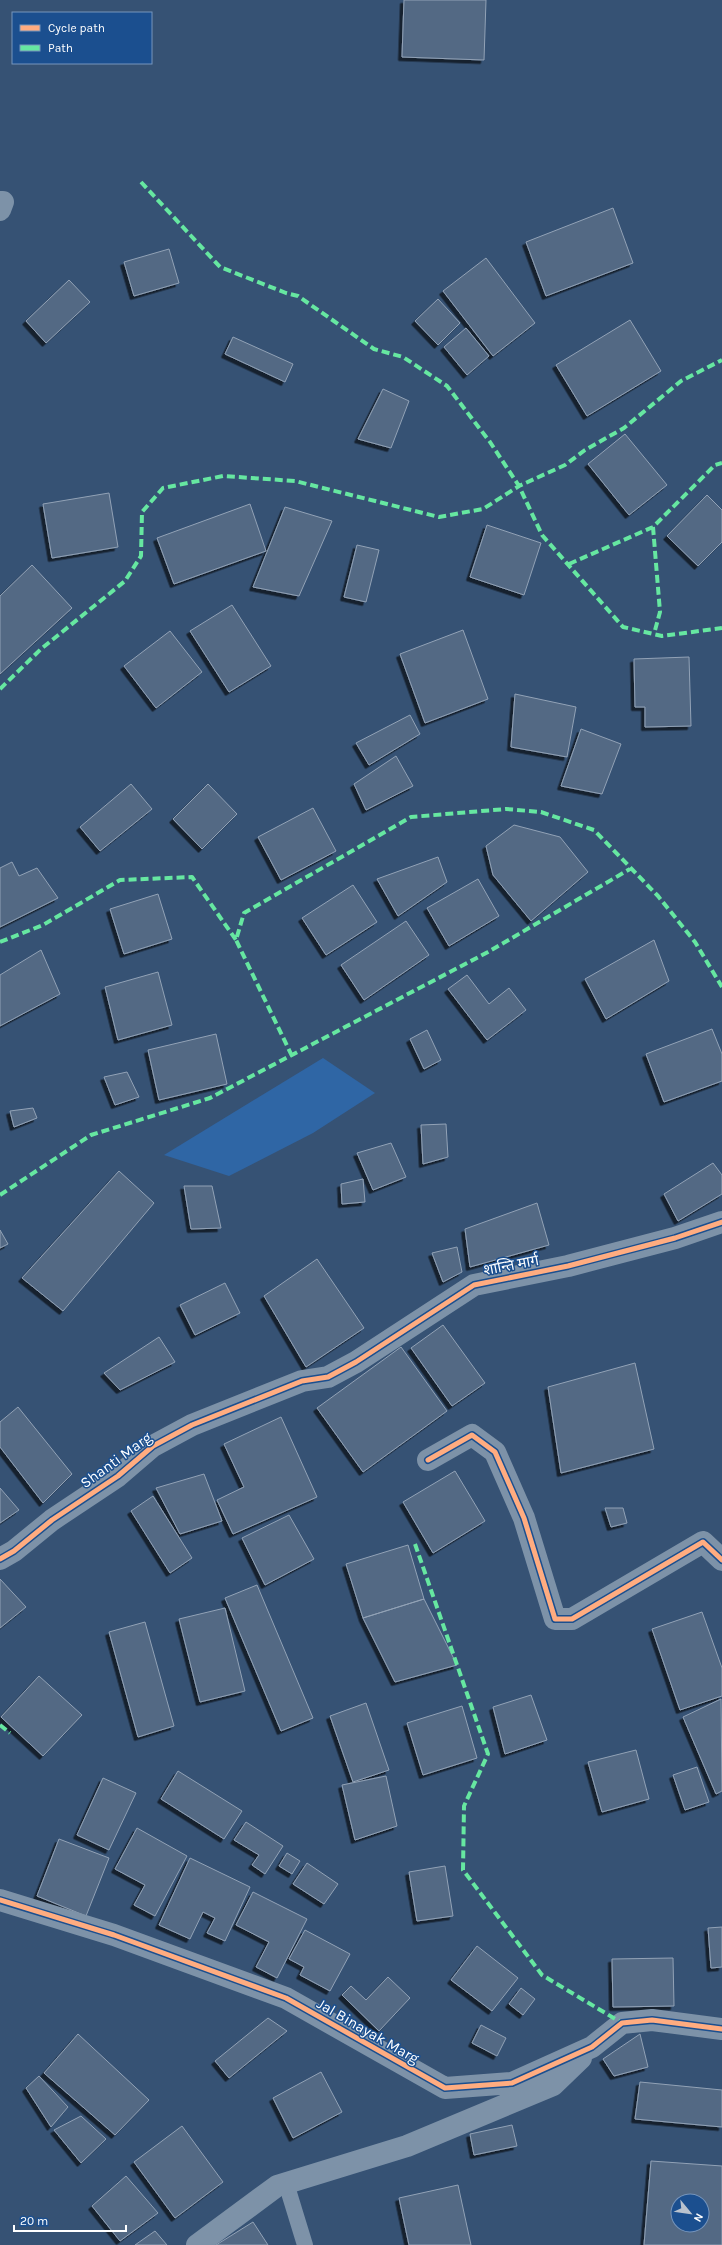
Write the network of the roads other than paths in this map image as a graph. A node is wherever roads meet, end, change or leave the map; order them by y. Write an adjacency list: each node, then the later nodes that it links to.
1 (0, 202): 2 (street)
2 (0, 210)
3 (722, 1222): 4 (street, शान्ति मार्ग)
4 (302, 1382): 6 (street, Shanti Marg)
5 (428, 1460): 7 (street)
6 (0, 1559)
7 (722, 1560)
8 (0, 1900): 10 (street, Jal Binayak Marg)
9 (722, 2029): 10 (street, Jal Binayak Marg)
10 (592, 2047): 11 (street)
11 (286, 2183): 12 (street); 13 (lane)
12 (197, 2245)
13 (305, 2245)

